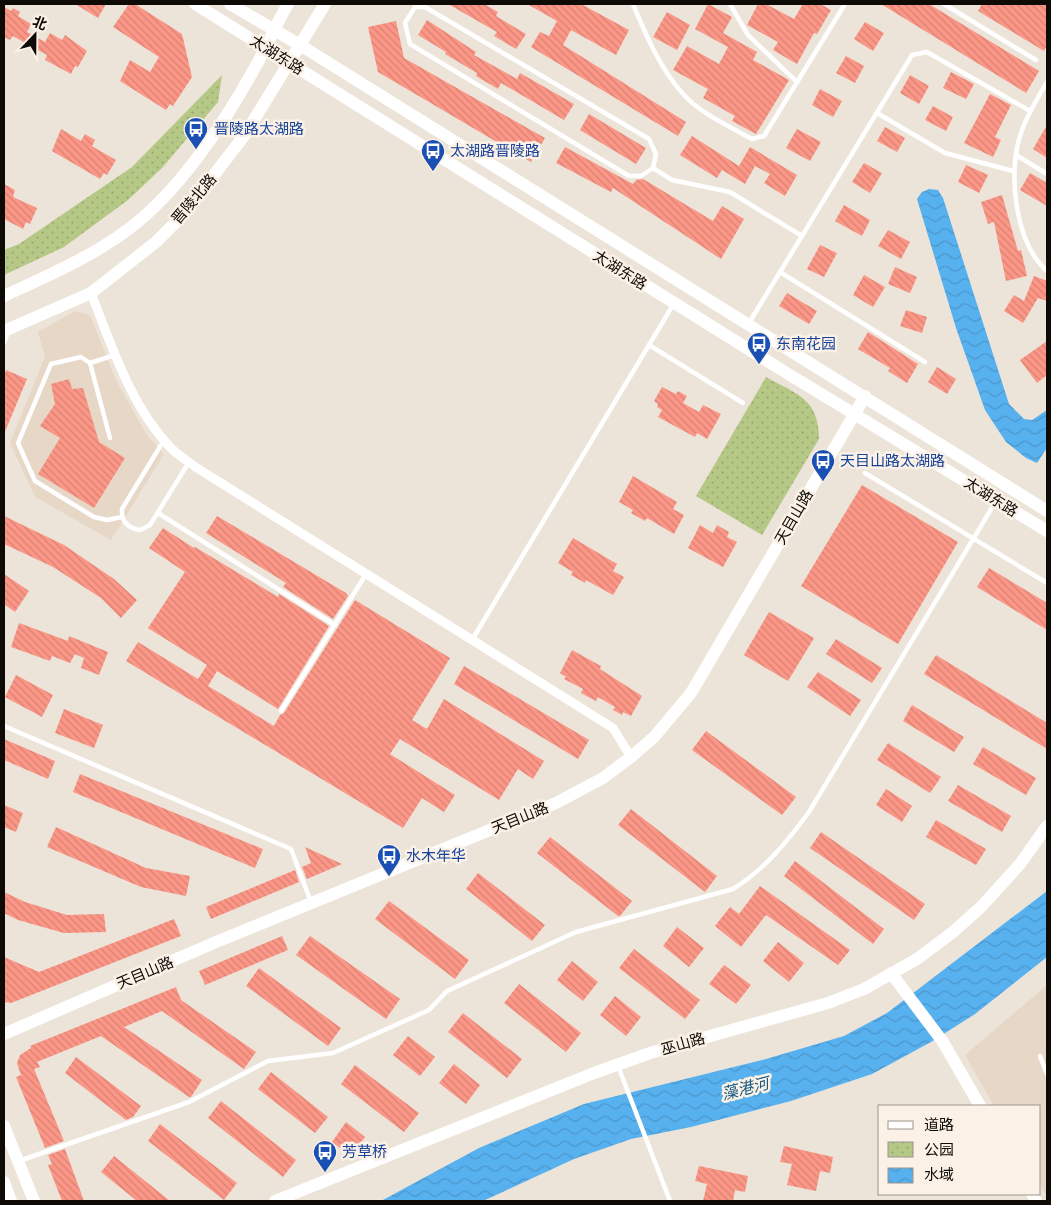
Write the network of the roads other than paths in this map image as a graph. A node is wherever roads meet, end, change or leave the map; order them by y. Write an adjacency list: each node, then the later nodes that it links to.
1 (195, 4): 11 (main road, 太湖东路)
2 (230, 4): 9 (main road, 太湖东路)
3 (288, 4): 9 (main road, 晋陵北路)
4 (325, 4): 10 (main road, 晋陵北路)
5 (633, 4): 14 (lane)
6 (730, 4): 14 (lane)
7 (845, 4): 14 (lane)
8 (948, 5): 12 (lane)
9 (272, 30): 10 (main road, 太湖东路); 11 (main road, 晋陵北路)
10 (300, 45): 13 (main road, 晋陵北路); 28 (main road, 太湖东路)
11 (265, 48): 13 (main road, 太湖东路); 26 (main road, 晋陵北路)
12 (1036, 60)
13 (289, 62): 25 (main road, 晋陵北路); 27 (main road, 太湖东路)
14 (797, 82)
15 (1047, 82): 16 (lane)
16 (1030, 111): 17 (lane); 18 (lane)
17 (876, 114): 20 (lane); 22 (lane)
18 (1016, 155): 20 (lane); 21 (lane)
19 (653, 168): 19 (lane); 22 (lane)
20 (1013, 171): 23 (lane)
21 (1047, 174)
22 (802, 236): 24 (lane)
23 (1047, 271)
24 (780, 272): 28 (lane); 33 (lane)
25 (90, 293): 29 (main road, 晋陵北路); 32 (street)
26 (4, 296)
27 (674, 303): 31 (lane); 37 (main road, 太湖东路)
28 (749, 324): 35 (main road, 太湖东路)
29 (7, 330): 30 (lane)
30 (4, 343)
31 (649, 345): 36 (lane); 51 (lane)
32 (115, 354): 34 (lane); 39 (street)
33 (925, 362)
34 (90, 363): 38 (lane); 45 (lane)
35 (865, 396): 37 (main road, 天目山路); 43 (main road, 太湖东路)
36 (743, 402)
37 (854, 415): 42 (main road, 太湖东路); 54 (main road, 天目山路)
38 (110, 438)
39 (164, 440): 40 (street); 45 (lane)
40 (189, 462): 44 (lane); 48 (street)
41 (865, 473): 47 (lane)
42 (997, 500): 46 (main road, 太湖东路); 47 (lane)
43 (1047, 511)
44 (158, 513): 45 (lane); 50 (lane)
45 (122, 517)
46 (1047, 531)
47 (974, 539): 49 (lane); 64 (lane)
48 (366, 574): 50 (lane); 51 (street)
49 (1047, 583)
50 (335, 624): 52 (lane)
51 (472, 640): 54 (street)
52 (281, 711)
53 (4, 726): 56 (lane)
54 (631, 757): 56 (main road, 天目山路)
55 (1047, 826): 57 (main road, 巫山路)
56 (312, 903): 58 (main road, 天目山路)
57 (891, 973): 60 (main road, 巫山路); 62 (main road)
58 (4, 1034)
59 (1040, 1056): 61 (lane)
60 (618, 1064): 68 (main road, 巫山路); 69 (lane)
61 (1047, 1074)
62 (979, 1105)
63 (4, 1126): 64 (main road)
64 (18, 1161): 67 (main road)
65 (4, 1182): 66 (main road)
66 (11, 1201)
67 (34, 1201)
68 (275, 1201)
69 (670, 1201)

